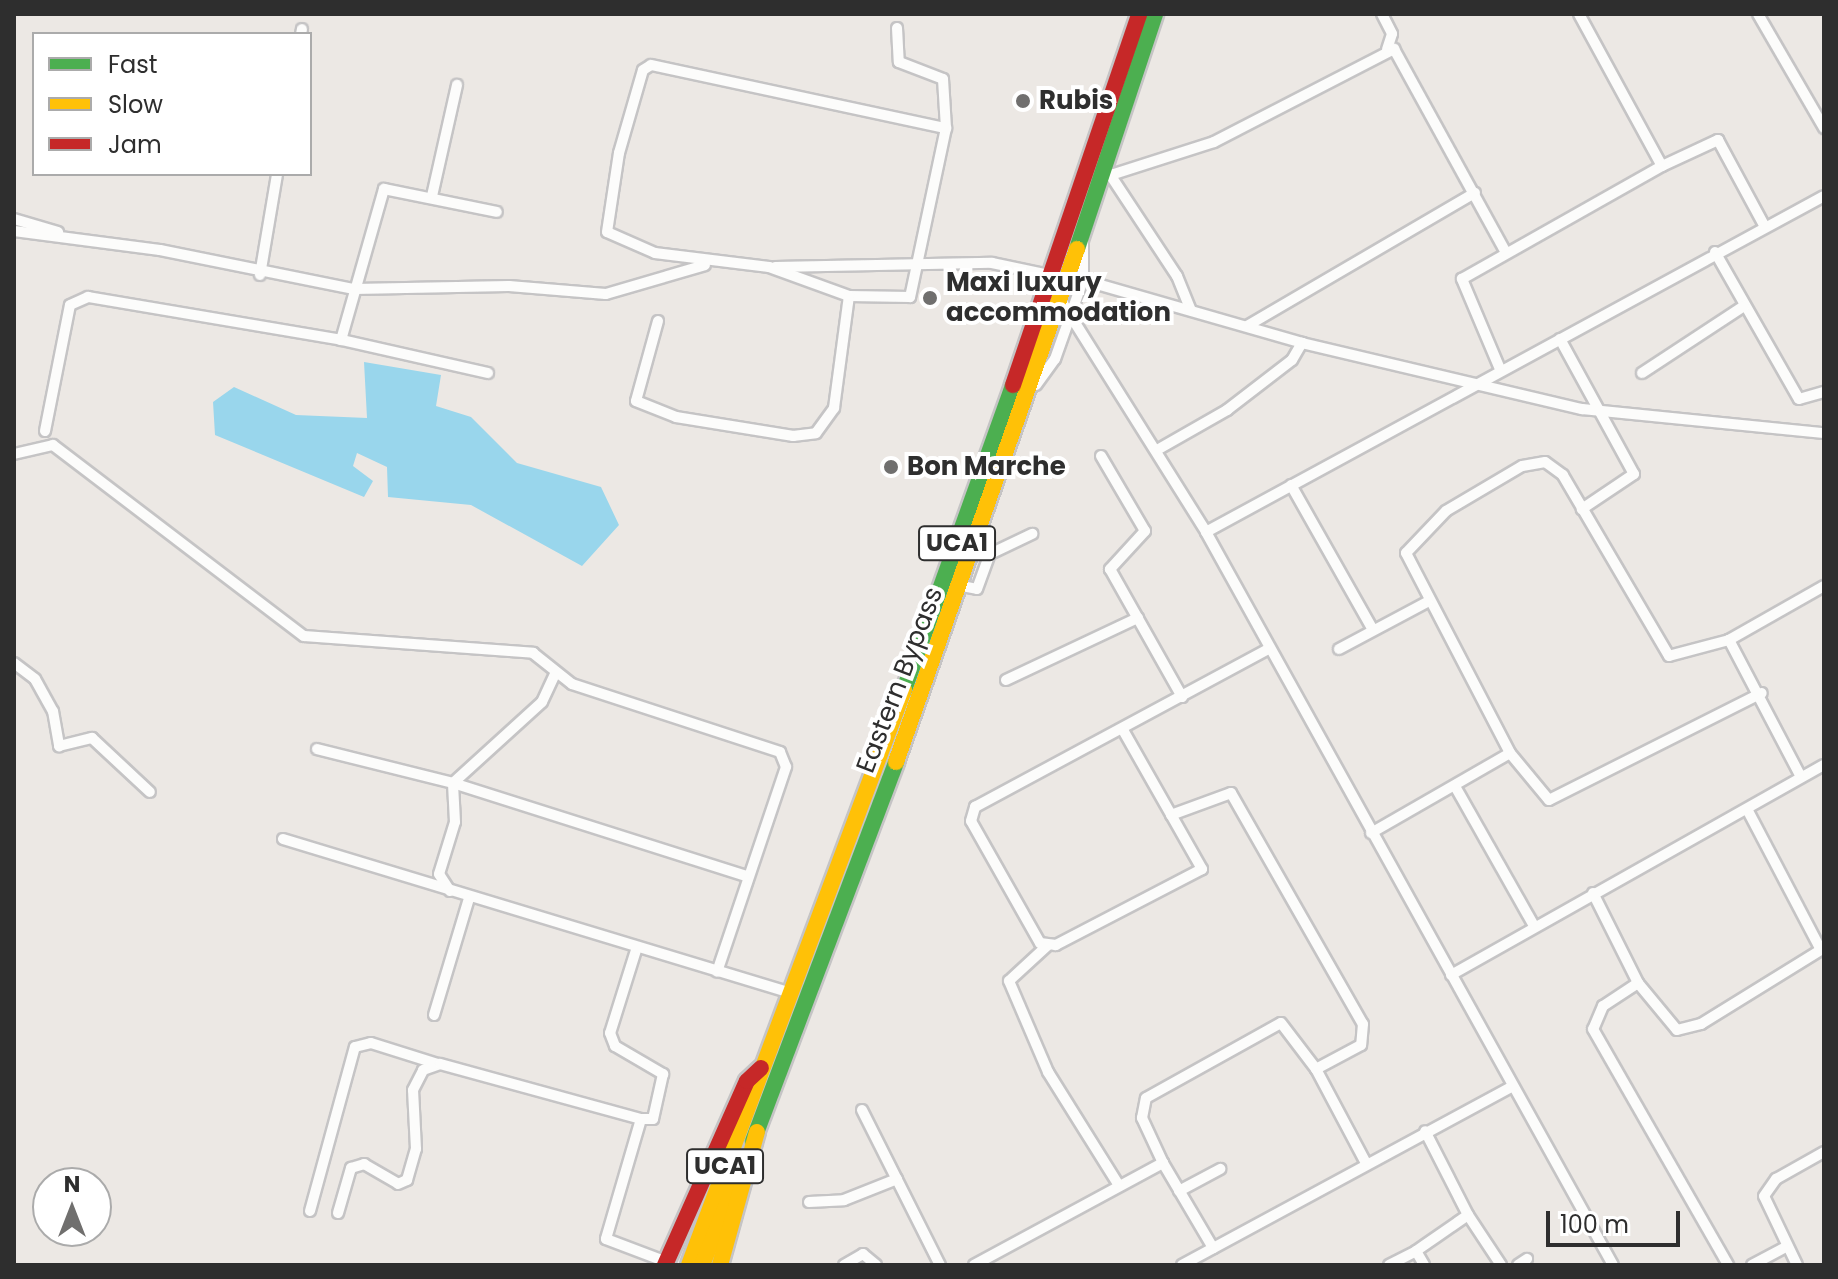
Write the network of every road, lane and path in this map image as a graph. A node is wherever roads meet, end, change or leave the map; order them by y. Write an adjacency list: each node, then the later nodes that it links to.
1 (1139, 14): 29 (main road, Eastern Bypass / UCA1)
2 (1155, 14): 12 (main road, Eastern Bypass / UCA1)
3 (1382, 14): 7 (street)
4 (1579, 14): 11 (street)
5 (1758, 14): 10 (street)
6 (897, 28): 9 (street)
7 (1387, 49): 12 (street); 14 (street)
8 (457, 85): 15 (street)
9 (946, 128): 25 (street); 26 (street)
10 (1824, 128)
11 (1662, 166): 19 (street); 23 (street)
12 (1110, 173): 21 (main road, Eastern Bypass / UCA1); 35 (street)
13 (277, 176): 28 (street)
14 (1475, 193): 23 (street); 37 (street)
15 (432, 196): 17 (street); 31 (street)
16 (1824, 196): 19 (street)
17 (497, 212)
18 (14, 219): 22 (street)
19 (1764, 225): 24 (street)
20 (14, 231): 22 (street)
21 (1083, 234): 30 (street); 33 (main road, Eastern Bypass / UCA1)
22 (79, 240): 28 (street)
23 (1505, 251): 41 (street)
24 (1715, 252): 34 (street); 38 (street)
25 (920, 262): 27 (street); 29 (street); 32 (street)
26 (707, 264): 27 (street); 31 (street)
27 (769, 267): 32 (street)
28 (260, 275): 31 (street)
29 (1054, 276): 61 (main road, Eastern Bypass / UCA1)
30 (1083, 280): 33 (street); 35 (street)
31 (354, 289): 39 (street)
32 (849, 296): 36 (street)
33 (1067, 305): 49 (street); 56 (main road, Eastern Bypass / UCA1)
34 (1744, 306): 43 (street); 45 (street)
35 (1191, 310): 37 (street)
36 (658, 321)
37 (1247, 326): 40 (street)
38 (1560, 339): 41 (street); 46 (street)
39 (341, 340): 42 (street); 47 (street)
40 (1302, 343): 44 (street); 49 (street)
41 (1500, 369): 44 (street)
42 (488, 373)
43 (1642, 373)
44 (1473, 386): 46 (street); 52 (street)
45 (1824, 392)
46 (1600, 411): 48 (street); 53 (street)
47 (45, 431)
48 (1824, 433)
49 (1157, 450): 54 (street)
50 (14, 454): 67 (street)
51 (1101, 456): 59 (street)
52 (1291, 485): 54 (street); 60 (street)
53 (1582, 509): 58 (street); 63 (street)
54 (1206, 532): 64 (street)
55 (1032, 534): 56 (street)
56 (962, 586): 62 (main road, Eastern Bypass / UCA1)
57 (1824, 586): 63 (street)
58 (1427, 602): 60 (street); 73 (street)
59 (1138, 618): 68 (street); 70 (street)
60 (1372, 628): 65 (street)
61 (923, 631): 62 (main road); 94 (main road, Eastern Bypass / UCA1)
62 (942, 639): 103 (main road, Eastern Bypass / UCA1)
63 (1729, 640): 69 (street)
64 (1269, 649): 70 (street); 81 (street)
65 (1339, 649)
66 (14, 663): 78 (street)
67 (554, 676): 76 (street); 83 (street)
68 (1006, 680)
69 (1762, 693): 73 (street); 75 (street)
70 (1182, 697): 71 (street)
71 (1123, 730): 80 (street); 88 (street)
72 (317, 749): 76 (street)
73 (1510, 753): 77 (street)
74 (1824, 765): 75 (street)
75 (1801, 777): 79 (street)
76 (453, 783): 83 (street); 84 (street)
77 (1456, 788): 81 (street); 87 (street)
78 (150, 792)
79 (1747, 809): 85 (street); 90 (street)
80 (1171, 815): 88 (street); 98 (street)
81 (1371, 833): 92 (street)
82 (283, 839): 84 (street)
83 (747, 876): 91 (street)
84 (452, 892): 86 (street)
85 (1593, 893): 87 (street); 93 (street)
86 (469, 898): 89 (street); 95 (street)
87 (1534, 926): 92 (street)
88 (1048, 945): 109 (street)
89 (637, 947): 91 (street); 101 (street)
90 (1822, 949): 93 (street)
91 (717, 972): 94 (street)
92 (1451, 975): 99 (street)
93 (1638, 983): 131 (street)
94 (788, 992): 97 (main road, Eastern Bypass / UCA1)
95 (434, 1015)
96 (440, 1064): 101 (street); 112 (street); 113 (street)
97 (761, 1068): 118 (main road); 119 (main road, Eastern Bypass / UCA1)
98 (1316, 1069): 105 (street); 106 (street)
99 (1511, 1087): 102 (street); 130 (street)
100 (862, 1110): 108 (street)
101 (641, 1119): 118 (street)
102 (1425, 1131): 105 (street); 114 (street)
103 (757, 1132): 120 (main road, Eastern Bypass / UCA1); 121 (main road)
104 (1824, 1152): 115 (street)
105 (1365, 1161): 116 (street)
106 (1163, 1163): 109 (street); 110 (street)
107 (1220, 1169): 110 (street)
108 (897, 1179): 111 (street); 124 (street)
109 (1118, 1184): 125 (street)
110 (1179, 1191): 116 (street)
111 (809, 1202)
112 (310, 1211)
113 (338, 1213)
114 (1468, 1215): 117 (street); 129 (street)
115 (1786, 1247): 132 (street); 133 (street)
116 (1213, 1248): 126 (street)
117 (1416, 1251): 127 (street); 128 (street)
118 (666, 1264)
119 (689, 1264)
120 (702, 1265)
121 (720, 1265)
122 (844, 1265): 123 (street)
123 (876, 1265)
124 (940, 1265)
125 (974, 1265)
126 (1182, 1265)
127 (1389, 1265)
128 (1424, 1265)
129 (1501, 1265)
130 (1613, 1265)
131 (1728, 1265)
132 (1752, 1265)
133 (1797, 1265)

